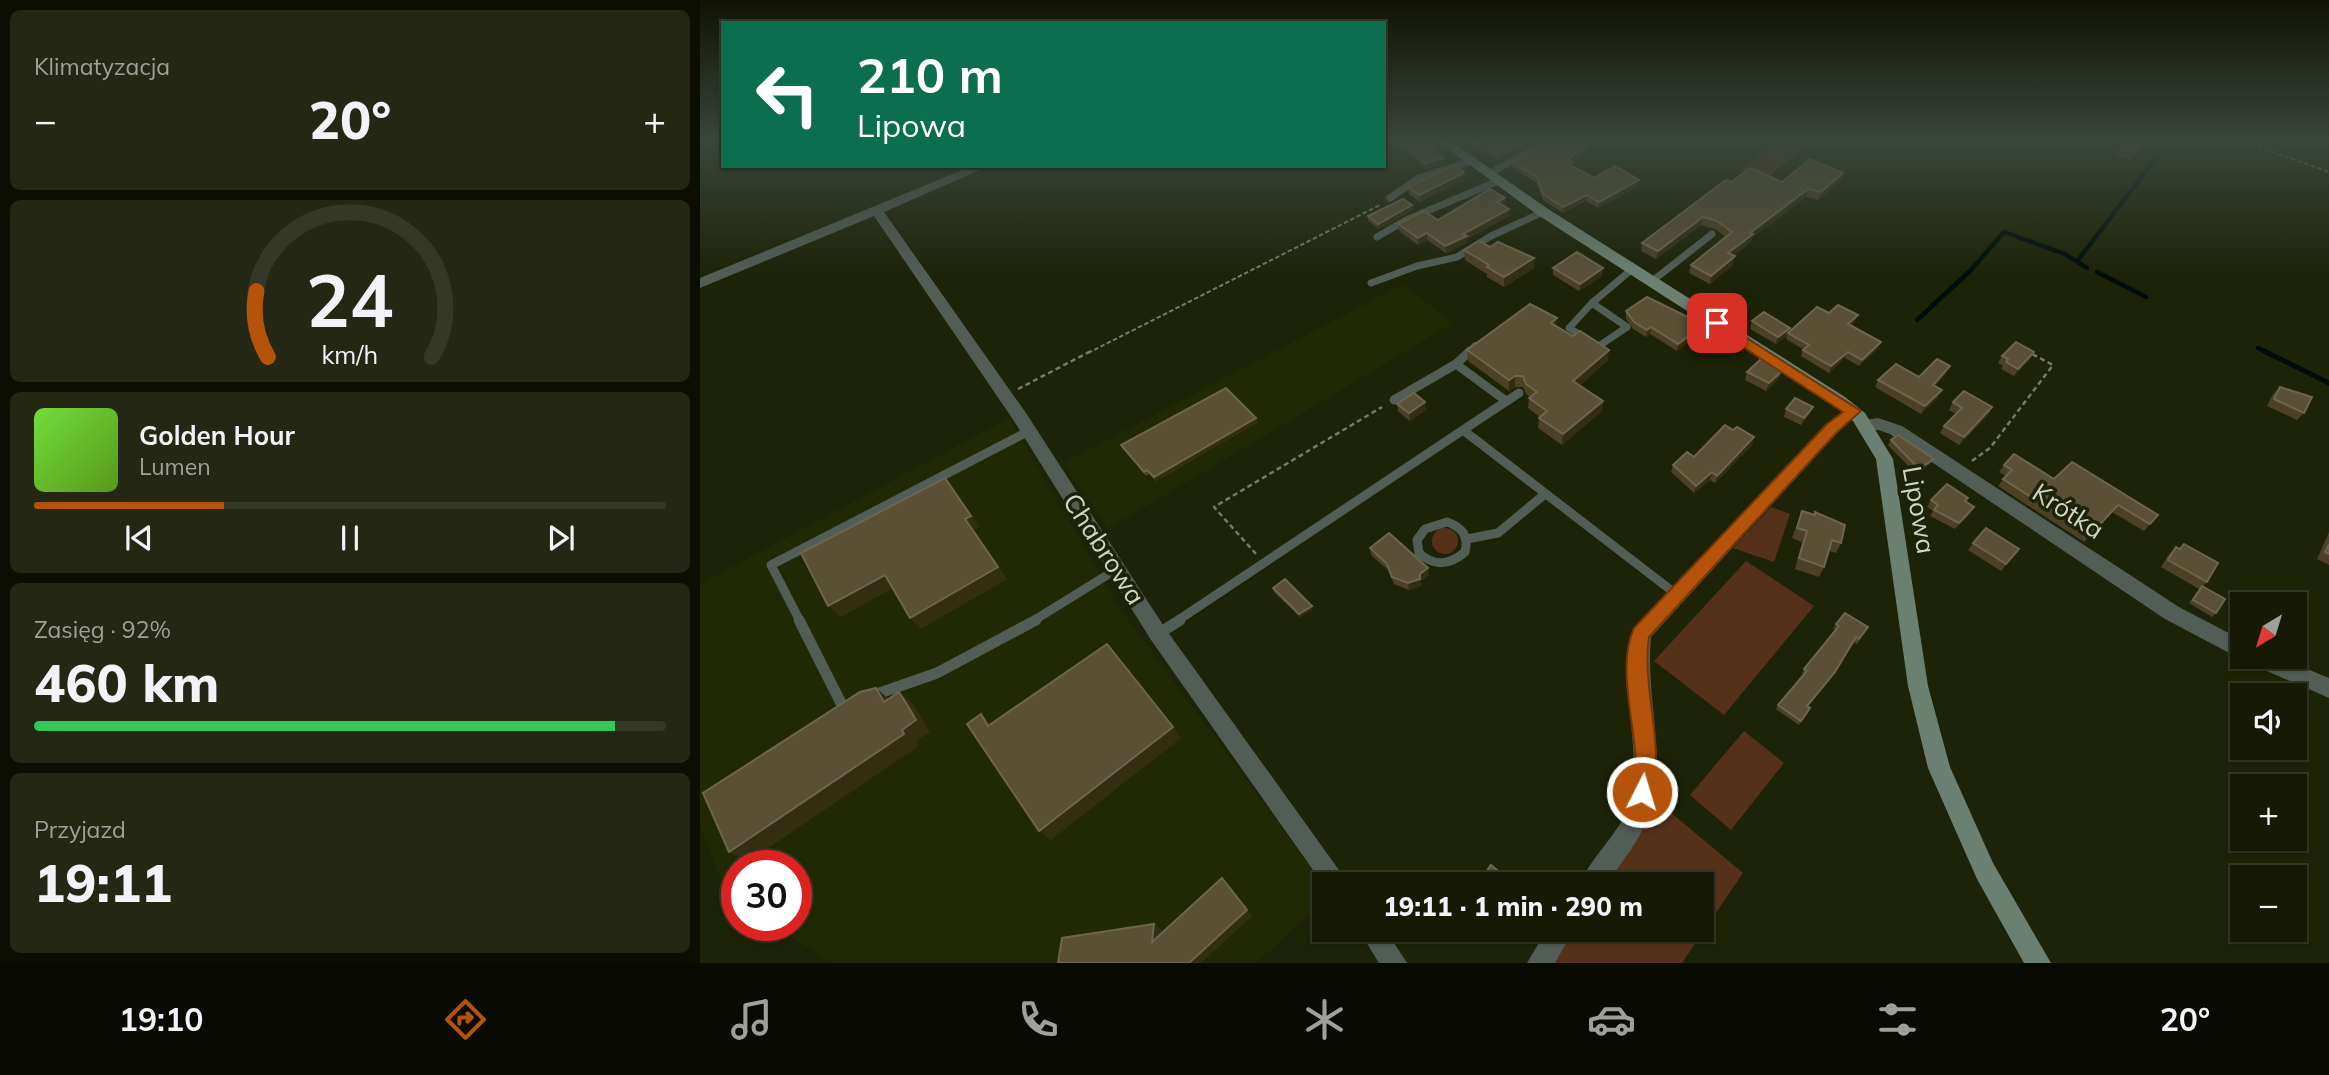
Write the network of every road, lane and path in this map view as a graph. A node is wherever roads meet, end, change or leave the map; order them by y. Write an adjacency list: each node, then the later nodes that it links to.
1 (932, 187): 6 (street)
2 (1406, 187): 5 (lane)
3 (1484, 187): 9 (lane)
4 (1507, 187): 7 (street, Lipowa)
5 (1390, 198): 21 (path)
6 (876, 210): 12 (street); 21 (street, Chabrowa)
7 (1543, 212): 10 (street, Lipowa); 13 (lane)
8 (1712, 234): 11 (lane)
9 (1377, 237)
10 (1631, 270): 11 (street, Lipowa); 14 (lane)
11 (1651, 282): 24 (street, Lipowa)
12 (700, 283)
13 (1371, 283)
14 (1592, 303): 16 (lane); 16 (lane)
15 (1558, 322): 16 (lane)
16 (1569, 328)
17 (1488, 337): 19 (lane)
18 (2022, 349): 27 (path)
19 (1456, 364): 22 (lane); 23 (lane)
20 (1519, 393): 23 (lane)
21 (1006, 396): 26 (street, Chabrowa)
22 (1394, 400): 30 (path)
23 (1506, 401): 25 (lane)
24 (1859, 418): 27 (street, Krótka); 32 (street); 45 (street, Lipowa)
25 (1463, 430): 28 (lane); 30 (lane)
26 (1029, 431): 31 (street, Chabrowa); 37 (lane)
27 (1959, 472): 34 (street, Krótka)
28 (1545, 494): 29 (lane); 32 (lane)
29 (1467, 539): 29 (lane)
30 (1262, 561): 33 (lane)
31 (1117, 569): 33 (street, Chabrowa); 37 (lane)
32 (1676, 594): 40 (street)
33 (1158, 634): 39 (street, Chabrowa)
34 (2230, 644)
35 (2284, 669): 36 (street)
36 (2329, 688)
37 (851, 704): 38 (lane)
38 (832, 716)
39 (1328, 872)
40 (1600, 872)
41 (1379, 942): 43 (street)
42 (1554, 942): 44 (street)
43 (1394, 963)
44 (1540, 963)
45 (2038, 963)

